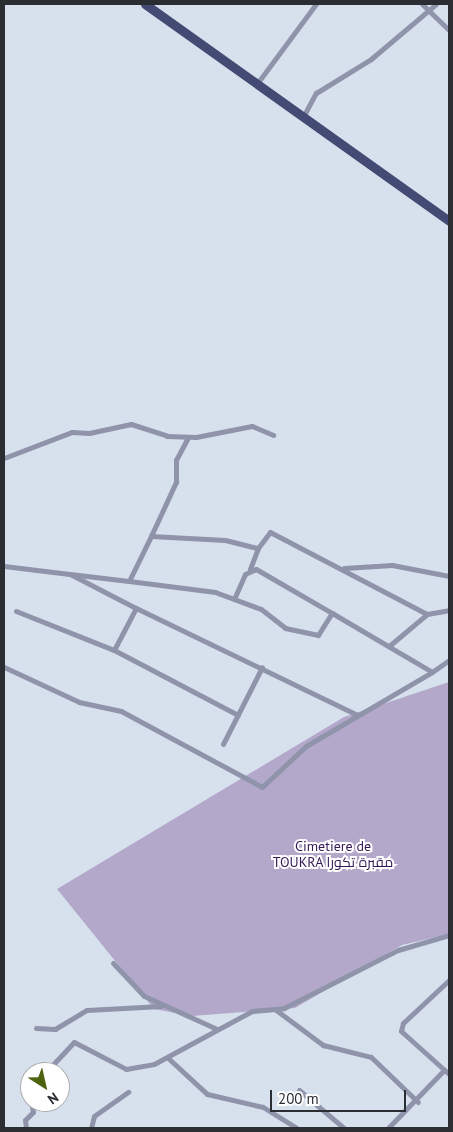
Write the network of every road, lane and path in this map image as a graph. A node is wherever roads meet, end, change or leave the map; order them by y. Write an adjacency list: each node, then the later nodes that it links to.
1 (144, 4): 7 (highway)
2 (316, 4): 7 (street)
3 (422, 4): 5 (street)
4 (436, 4): 5 (street)
5 (430, 8): 6 (street); 8 (street)
6 (449, 30)
7 (256, 85): 8 (highway)
8 (303, 117): 9 (highway)
9 (449, 221)
10 (273, 436): 11 (street)
11 (188, 437): 12 (street); 13 (street)
12 (4, 458)
13 (151, 536): 14 (street); 20 (street)
14 (258, 548): 16 (street); 17 (street)
15 (4, 566): 18 (street)
16 (250, 568): 21 (street); 25 (street)
17 (344, 568): 19 (street); 26 (street)
18 (70, 574): 20 (street); 22 (street)
19 (449, 576)
20 (129, 581): 21 (street)
21 (234, 598): 25 (street)
22 (136, 608): 28 (street); 31 (street)
23 (449, 610): 26 (street)
24 (16, 611): 28 (street)
25 (332, 613): 27 (street)
26 (428, 614): 27 (street)
27 (389, 646): 32 (street)
28 (114, 650): 33 (street)
29 (449, 660): 32 (street)
30 (4, 666): 34 (street)
31 (262, 667): 33 (street); 34 (street)
32 (432, 672): 34 (street)
33 (238, 715): 35 (street)
34 (357, 715)
35 (223, 744)
36 (449, 935): 40 (street)
37 (113, 963): 39 (street)
38 (449, 980): 45 (street)
39 (161, 1006): 41 (street); 42 (street)
40 (276, 1010): 42 (street); 49 (street)
41 (36, 1028)
42 (217, 1029): 43 (street)
43 (168, 1058): 44 (street); 53 (street)
44 (55, 1062)
45 (444, 1070): 46 (street); 49 (street)
46 (449, 1074)
47 (299, 1090): 54 (street)
48 (128, 1092): 52 (street)
49 (418, 1102): 55 (street)
50 (33, 1112): 51 (street)
51 (26, 1128)
52 (91, 1128)
53 (296, 1128)
54 (344, 1128)
55 (388, 1128)

